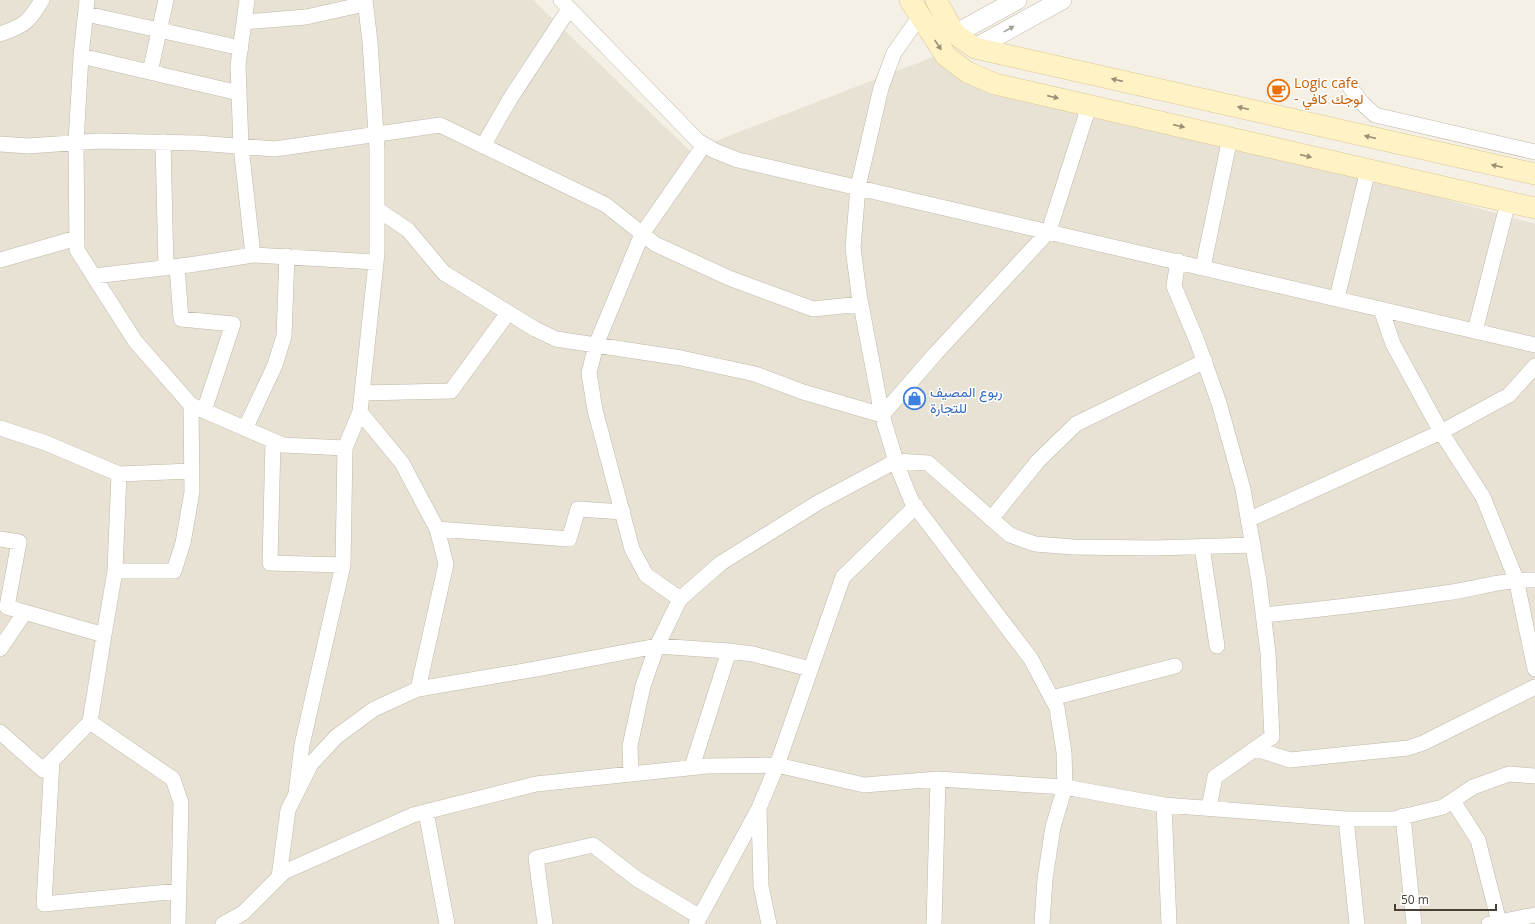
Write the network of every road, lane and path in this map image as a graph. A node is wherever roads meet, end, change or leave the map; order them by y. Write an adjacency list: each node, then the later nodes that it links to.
1 (42, 0): 13 (street)
2 (166, 0): 12 (street)
3 (247, 0): 11 (street)
4 (936, 0): 14 (main road)
5 (1017, 0): 14 (street)
6 (1062, 0): 16 (street, one-way to 6)
7 (365, 2): 11 (street); 22 (street)
8 (565, 4): 27 (street); 29 (street)
9 (87, 7): 12 (street); 17 (street)
10 (915, 8): 21 (main road, one-way to 21); 33 (street)
11 (244, 22): 15 (street)
12 (160, 30): 15 (street); 18 (street)
13 (0, 34)
14 (955, 34): 16 (main road)
15 (241, 48): 20 (street)
16 (975, 48): 32 (main road, one-way to 16)
17 (81, 56): 18 (street); 24 (street)
18 (150, 72): 20 (street)
19 (1350, 87): 30 (street)
20 (239, 93): 28 (street)
21 (1089, 106): 23 (main road, one-way to 23); 37 (street)
22 (376, 135): 28 (street); 29 (street); 36 (street)
23 (1230, 138): 31 (main road, one-way to 31); 46 (street)
24 (76, 142): 25 (street); 26 (street); 39 (street)
25 (163, 142): 28 (street); 45 (street)
26 (0, 144)
27 (704, 144): 33 (street); 38 (street)
28 (241, 146): 40 (street)
29 (483, 146): 38 (street)
30 (1535, 152)
31 (1368, 170): 34 (main road); 48 (street)
32 (1535, 174)
33 (858, 187): 37 (street); 49 (street)
34 (1508, 202): 35 (main road); 52 (street)
35 (1535, 208)
36 (377, 209): 44 (street); 51 (street)
37 (1050, 231): 43 (street); 60 (street)
38 (642, 234): 49 (street); 53 (street)
39 (77, 238): 42 (street); 47 (street)
40 (253, 255): 41 (street); 45 (street)
41 (287, 256): 44 (street); 62 (street)
42 (0, 260)
43 (1178, 261): 46 (street); 55 (street)
44 (376, 262): 57 (street)
45 (171, 267): 47 (street); 58 (street)
46 (1203, 267): 48 (street)
47 (94, 276): 58 (street)
48 (1337, 298): 50 (street)
49 (861, 304): 60 (street)
50 (1381, 308): 52 (street); 63 (street)
51 (508, 313): 53 (street); 57 (street)
52 (1475, 331): 54 (street)
53 (596, 345): 60 (street); 70 (street)
54 (1535, 345)
55 (1205, 361): 71 (street); 72 (street)
56 (1535, 366): 63 (street)
57 (362, 393): 59 (street)
58 (197, 408): 62 (street); 67 (street)
59 (360, 412): 65 (street); 73 (street)
60 (882, 415): 66 (street)
61 (0, 428): 68 (street)
62 (245, 429): 64 (street)
63 (1441, 432): 72 (street); 79 (street)
64 (273, 441): 65 (street); 77 (street)
65 (345, 448): 77 (street)
66 (896, 460): 69 (street); 71 (street); 81 (street)
67 (192, 471): 68 (street); 78 (street)
68 (119, 474): 78 (street)
69 (916, 506): 90 (street); 94 (street)
70 (623, 512): 73 (street); 81 (street)
71 (991, 519): 76 (street)
72 (1248, 520): 75 (street)
73 (437, 528): 93 (street)
74 (0, 539): 82 (street)
75 (1253, 545): 76 (street); 83 (street)
76 (1202, 547): 86 (street)
77 (343, 565): 105 (street)
78 (115, 571): 84 (street)
79 (1516, 579): 80 (street); 83 (street); 91 (street)
80 (1535, 580)
81 (680, 599): 85 (street)
82 (25, 612): 84 (street); 87 (street)
83 (1264, 615): 97 (street)
84 (104, 634): 95 (street)
85 (657, 646): 88 (street); 93 (street); 101 (street)
86 (1217, 646)
87 (0, 649)
88 (729, 651): 90 (street); 100 (street)
89 (1175, 666): 94 (street)
90 (810, 669): 99 (street)
91 (1535, 669)
92 (1535, 687): 97 (street)
93 (418, 689): 105 (street)
94 (1052, 698): 104 (street)
95 (90, 722): 98 (street); 114 (street)
96 (0, 732): 98 (street)
97 (1256, 749): 109 (street)
98 (52, 761): 114 (street)
99 (777, 765): 100 (street); 103 (street); 108 (street)
100 (692, 767): 101 (street)
101 (631, 774): 110 (street)
102 (1535, 776): 106 (street)
103 (938, 779): 104 (street); 124 (street)
104 (1065, 787): 107 (street); 125 (street)
105 (296, 794): 113 (street)
106 (1453, 801): 111 (street); 118 (street)
107 (1164, 805): 109 (street); 126 (street)
108 (759, 808): 117 (street); 123 (street)
109 (1209, 808): 112 (street)
110 (426, 812): 113 (street); 121 (street)
111 (1404, 816): 112 (street); 128 (street)
112 (1346, 819): 127 (street)
113 (279, 877): 116 (street)
114 (179, 891): 119 (street)
115 (1535, 917): 118 (street)
116 (243, 918): 120 (street)
117 (698, 920): 122 (street)
118 (1494, 923)
119 (178, 924)
120 (223, 924)
121 (447, 924)
122 (545, 924)
123 (769, 924)
124 (934, 924)
125 (1042, 924)
126 (1169, 924)
127 (1357, 924)
128 (1414, 924)

